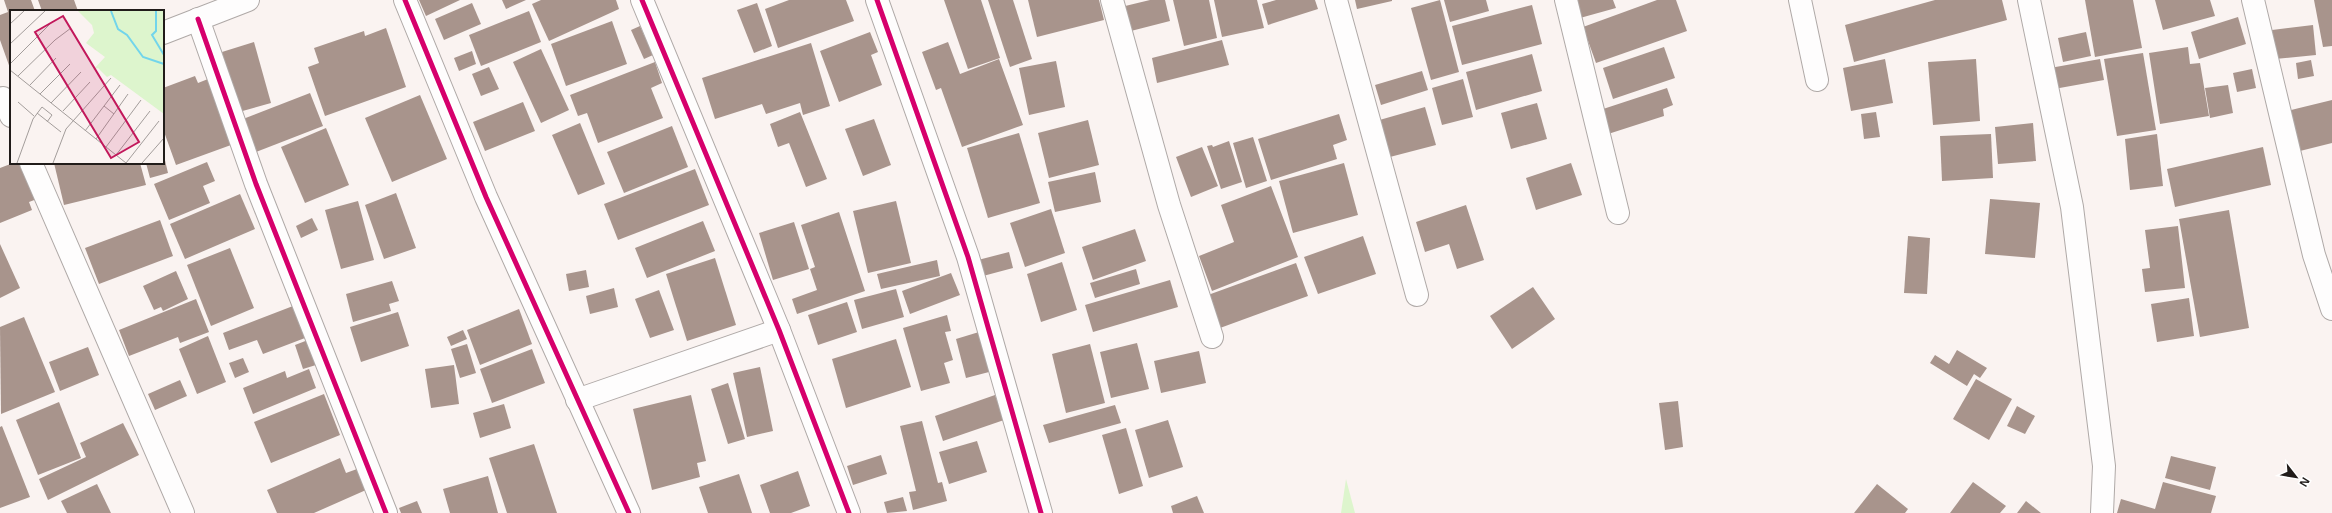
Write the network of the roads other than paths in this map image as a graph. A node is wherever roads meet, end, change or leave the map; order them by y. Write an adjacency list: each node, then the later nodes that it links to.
1 (248, 0): 11 (street)
2 (405, 0): 20 (street)
3 (642, 0): 18 (street)
4 (878, 0): 25 (street)
5 (1112, 0): 19 (street)
6 (1336, 0): 16 (street)
7 (1566, 0): 15 (street)
8 (1800, 0): 13 (street)
9 (2029, 0): 26 (street)
10 (2253, 0): 17 (street)
11 (198, 19): 12 (street); 22 (street)
12 (164, 33)
13 (1817, 80)
14 (31, 164): 21 (street)
15 (1618, 213)
16 (1417, 294)
17 (2332, 309)
18 (779, 330): 20 (street); 24 (street)
19 (1212, 337)
20 (577, 400): 23 (street)
21 (183, 513)
22 (386, 513)
23 (629, 513)
24 (849, 513)
25 (1042, 513)
26 (2102, 513)

